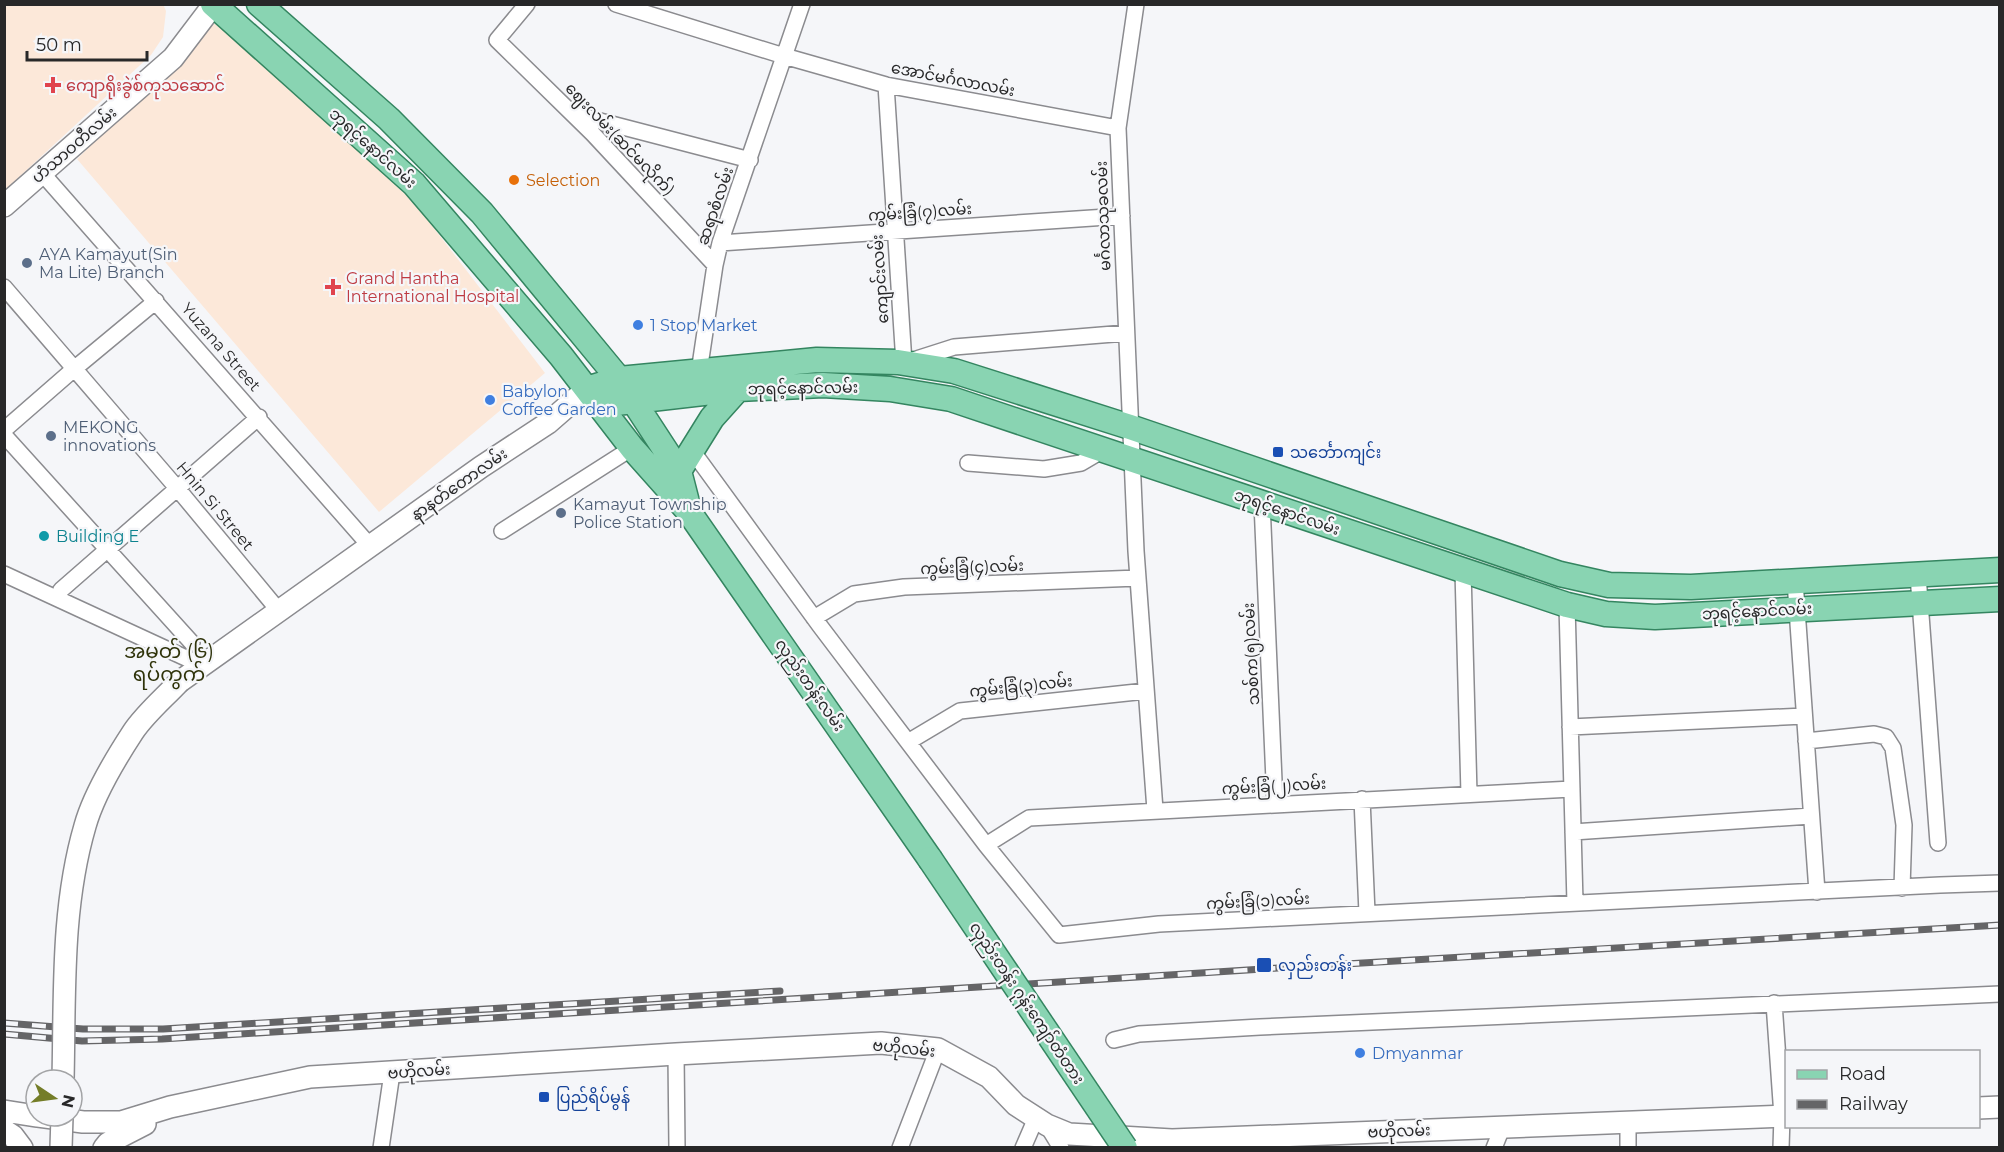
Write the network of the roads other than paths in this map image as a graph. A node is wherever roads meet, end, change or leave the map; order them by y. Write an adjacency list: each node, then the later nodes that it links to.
1 (259, 4): 24 (main road, လှည်းတန်းလမ်း)
2 (527, 4): 9 (street, ဈေးလမ်း(ဆင်မလိုက်))
3 (616, 4): 7 (street, အောင်မင်္ဂလာလမ်း)
4 (802, 4): 7 (street, ဆရာစံလမ်း)
5 (1136, 4): 10 (street, မင်္ဂလာသုခလမ်း)
6 (214, 5): 12 (main road, ဟံသာဝတီလမ်း); 26 (main road, ဘုရင့်နောင်လမ်း)
7 (784, 56): 8 (street, အောင်မင်္ဂလာလမ်း); 11 (street, ဆရာစံလမ်း)
8 (886, 85): 10 (street, အောင်မင်္ဂလာလမ်း); 15 (street, ကျောင်းလမ်း)
9 (572, 114): 11 (street); 17 (street, ဈေးလမ်း(ဆင်မလိုက်))
10 (1118, 128): 14 (street, မင်္ဂလာသုခလမ်း)
11 (750, 160): 16 (street, ဆရာစံလမ်း)
12 (42, 173): 13 (main road, ဟံသာဝတီလမ်း); 19 (street, Yuzana Street)
13 (4, 206)
14 (1122, 216): 15 (street, ကွမ်းခြံ(၇)လမ်း); 20 (street, မင်္ဂလာသုခလမ်း)
15 (894, 231): 16 (street, ကွမ်းခြံ(၇)လမ်း); 21 (street, ကျောင်းလမ်း)
16 (720, 243): 17 (street, ဆရာစံလမ်း)
17 (714, 265): 23 (street, ဆရာစံလမ်း)
18 (4, 288): 22 (street, Hnin Si Street)
19 (156, 301): 22 (street); 28 (street, Yuzana Street)
20 (1126, 333): 21 (street); 29 (street, မင်္ဂလာသုခလမ်း)
21 (904, 363): 23 (main road, ဘုရင့်နောင်လမ်း); 29 (main road, ဘုရင့်နောင်လမ်း)
22 (74, 369): 30 (street); 39 (street, Hnin Si Street)
23 (699, 372): 24 (main road, ဘုရင့်နောင်လမ်း)
24 (620, 379): 26 (main road, ဘုရင့်နောင်လမ်း); 27 (main road, လှည်းတန်းလမ်း)
25 (738, 389): 27 (main road, ဘုရင့်နောင်လမ်း); 33 (main road); 34 (main road, ဘုရင့်နောင်လမ်း)
26 (593, 397): 27 (main road, ဘုရင့်နောင်လမ်း); 32 (main road, လှည်းတန်းလမ်း); 45 (main road, နာနတ်တောလမ်း)
27 (632, 401): 38 (main road, လှည်းတန်းလမ်း)
28 (259, 417): 39 (street); 45 (street, Yuzana Street)
29 (1130, 427): 35 (street, မင်္ဂလာသုခလမ်း); 37 (main road, ဘုရင့်နောင်လမ်း)
30 (4, 430)
31 (4, 435): 47 (street)
32 (632, 448): 42 (main road, လှည်းတန်းလမ်း); 43 (street)
33 (691, 449): 38 (main road); 60 (street)
34 (1103, 450): 35 (main road, ဘုရင့်နောင်လမ်း); 36 (street)
35 (1134, 460): 40 (main road, ဘုရင့်နောင်လမ်း); 52 (street, မင်္ဂလာသုခလမ်း)
36 (968, 463)
37 (1256, 470): 40 (main road); 41 (main road, ဘုရင့်နောင်လမ်း)
38 (679, 471): 42 (main road, လှည်းတန်းလမ်း)
39 (177, 488): 47 (street); 59 (street, Hnin Si Street)
40 (1254, 501): 44 (main road, ဘုရင့်နောင်လမ်း); 71 (street, သစ်က(၅)လမ်း)
41 (1367, 508): 44 (main road); 46 (main road, ဘုရင့်နောင်လမ်း)
42 (689, 512): 77 (main road, လှည်းတန်းလမ်း)
43 (502, 531)
44 (1358, 536): 50 (main road, ဘုရင့်နောင်လမ်း)
45 (370, 546): 59 (main road, နာနတ်တောလမ်း)
46 (1483, 548): 50 (main road); 53 (main road, ဘုရင့်နောင်လမ်း)
47 (108, 549): 54 (street); 61 (street)
48 (2000, 570): 51 (main road, ဘုရင့်နောင်လမ်း)
49 (4, 573): 62 (street)
50 (1468, 573): 57 (main road, ဘုရင့်နောင်လမ်း); 69 (street)
51 (1918, 575): 53 (main road, ဘုရင့်နောင်လမ်း); 56 (street)
52 (1138, 578): 60 (street, ကွမ်းခြံ(၄)လမ်း); 63 (street, မင်္ဂလာသုခလမ်း)
53 (1795, 581): 58 (street)
54 (61, 590)
55 (2000, 599): 56 (main road, ဘုရင့်နောင်လမ်း)
56 (1920, 602): 58 (main road, ဘုရင့်နောင်လမ်း); 75 (street)
57 (1568, 604): 58 (main road, ဘုရင့်နောင်လမ်း); 65 (street)
58 (1797, 609): 64 (street)
59 (279, 611): 62 (main road, နာနတ်တောလမ်း)
60 (814, 618): 67 (street)
61 (192, 643)
62 (201, 665): 88 (main road, နာနတ်တောလမ်း, bridge)
63 (1146, 691): 67 (street, ကွမ်းခြံ(၃)လမ်း); 72 (street, မင်္ဂလာသုခလမ်း)
64 (1804, 716): 65 (street); 66 (street)
65 (1570, 727): 68 (street)
66 (1806, 741): 73 (street); 79 (street)
67 (908, 742): 76 (street)
68 (1572, 789): 69 (street, ကွမ်းခြံ(၂)လမ်း); 74 (street)
69 (1469, 794): 70 (street, ကွမ်းခြံ(၂)လမ်း)
70 (1362, 799): 71 (street, ကွမ်းခြံ(၂)လမ်း); 82 (street)
71 (1275, 804): 72 (street, ကွမ်းခြံ(၂)လမ်း)
72 (1155, 810): 76 (street, ကွမ်းခြံ(၂)လမ်း)
73 (1811, 816): 74 (street); 80 (street)
74 (1573, 832): 81 (street)
75 (1938, 843)
76 (986, 845): 82 (street, ကွမ်းခြံ(၁)လမ်း)
77 (930, 859): 110 (main road, လှည်းတန်း ဂုန်းကျော်တံတား, bridge)
78 (2000, 883): 79 (street, ကွမ်းခြံ(၁)လမ်း)
79 (1902, 888): 80 (street, ကွမ်းခြံ(၁)လမ်း)
80 (1817, 892): 81 (street, ကွမ်းခြံ(၁)လမ်း)
81 (1575, 903): 82 (street, ကွမ်းခြံ(၁)လမ်း)
82 (1367, 913)
83 (2000, 994): 84 (street)
84 (1774, 1003): 85 (street); 95 (street)
85 (1114, 1040)
86 (938, 1049): 87 (main road, ဗဟိုလမ်း); 96 (main road, ဗဟိုလမ်း); 107 (street)
87 (676, 1054): 89 (main road, ဗဟိုလမ်း); 106 (street)
88 (63, 1068)
89 (392, 1072): 90 (main road, ဗဟိုလမ်း); 105 (street)
90 (170, 1107): 97 (main road, ဗဟိုလမ်း); 104 (main road)
91 (2000, 1107): 92 (main road)
92 (1980, 1108)
93 (4, 1111): 94 (main road, ဗဟိုလမ်း)
94 (24, 1114)
95 (1784, 1116): 98 (main road, ဗဟိုလမ်း); 112 (street)
96 (1042, 1121): 101 (main road, ဗဟိုလမ်း); 108 (street); 109 (street)
97 (84, 1122)
98 (1628, 1122): 101 (main road, ဗဟိုလမ်း); 111 (street)
99 (62, 1128): 103 (main road, bridge)
100 (4, 1130): 102 (main road)
101 (1498, 1138)
102 (22, 1148)
103 (62, 1148)
104 (104, 1148)
105 (381, 1148)
106 (677, 1148)
107 (900, 1148)
108 (1023, 1148)
109 (1061, 1148)
110 (1125, 1148)
111 (1628, 1148)
112 (1781, 1148)

